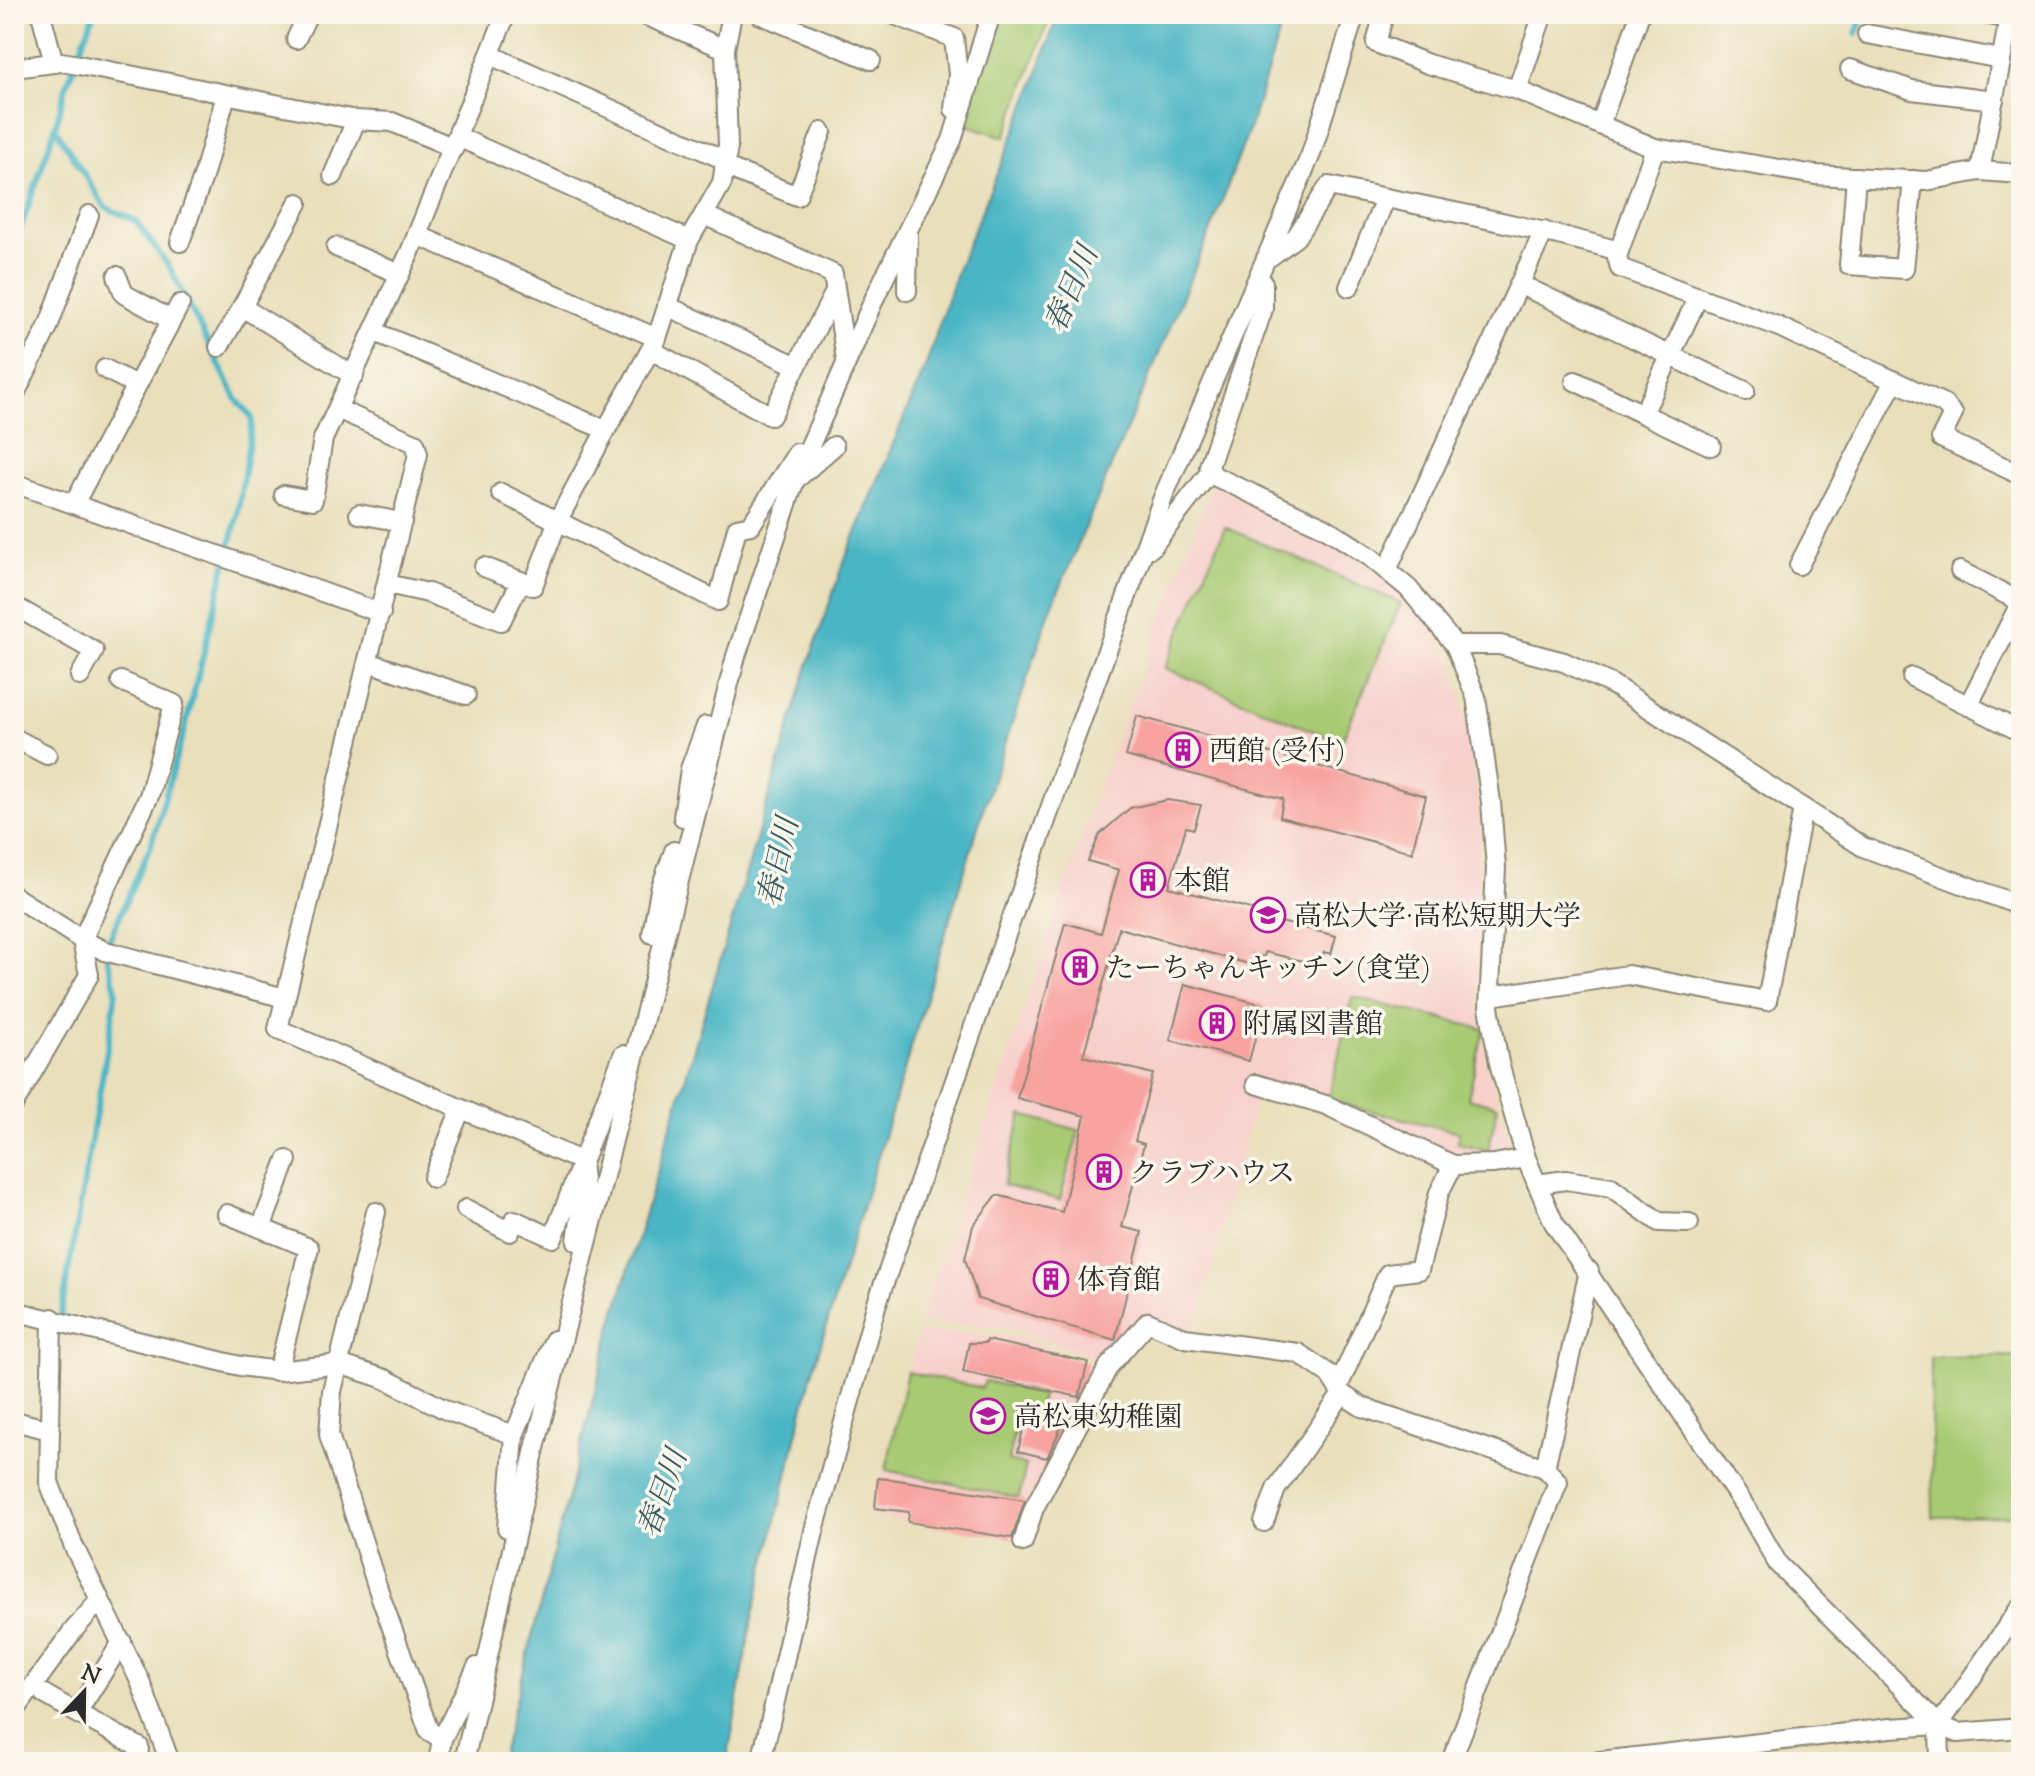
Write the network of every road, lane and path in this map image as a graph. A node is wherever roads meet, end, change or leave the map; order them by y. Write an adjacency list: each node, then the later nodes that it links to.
1 (41, 14): 21 (street)
2 (308, 14): 16 (street)
3 (642, 14): 17 (street)
4 (732, 14): 17 (street)
5 (759, 14): 20 (street)
6 (892, 14): 30 (street)
7 (991, 14): 30 (street)
8 (1355, 14): 50 (street)
9 (1384, 14): 24 (street)
10 (1543, 14): 24 (street)
11 (1640, 14): 28 (street)
12 (1984, 14): 14 (street)
13 (500, 16): 18 (street)
14 (2009, 16): 19 (street)
15 (1867, 34): 19 (street)
16 (296, 39)
17 (725, 49): 33 (street)
18 (490, 55): 31 (street); 33 (street)
19 (2001, 59): 26 (street)
20 (871, 60)
21 (64, 63): 22 (street); 25 (street)
22 (14, 68)
23 (1850, 69): 26 (street)
24 (1517, 90): 28 (street)
25 (226, 95): 27 (street); 47 (street)
26 (1994, 100): 34 (street)
27 (356, 120): 31 (street); 36 (street)
28 (1600, 125): 32 (street)
29 (822, 132): 33 (street)
30 (952, 140): 43 (street)
31 (456, 143): 45 (street); 46 (street)
32 (1655, 148): 37 (street); 49 (street)
33 (725, 163): 42 (street)
34 (1980, 171): 35 (street); 38 (street)
35 (2021, 174)
36 (333, 176)
37 (1856, 177): 38 (street); 38 (street)
38 (1913, 180)
39 (1385, 199): 44 (street); 50 (street); 54 (street)
40 (298, 203): 59 (street)
41 (89, 215): 72 (street)
42 (704, 215): 46 (street); 56 (street)
43 (909, 227): 55 (street); 64 (street)
44 (1544, 231): 49 (street); 53 (street)
45 (417, 235): 51 (street); 61 (street)
46 (689, 240): 58 (street)
47 (180, 242)
48 (336, 247): 51 (street)
49 (1619, 251): 57 (street)
50 (1266, 265): 79 (street); 89 (street)
51 (400, 274): 60 (street)
52 (117, 276): 70 (street)
53 (1519, 284): 63 (street); 92 (street)
54 (1349, 287)
55 (907, 291)
56 (835, 292): 64 (street); 65 (street)
57 (1698, 297): 63 (street); 69 (street)
58 (667, 306): 61 (street); 65 (street)
59 (242, 307): 62 (street); 67 (street)
60 (375, 332): 67 (street); 75 (street)
61 (654, 344): 65 (street); 75 (street)
62 (219, 347)
63 (1671, 355): 71 (street); 74 (street)
64 (846, 360): 78 (street)
65 (797, 366)
66 (105, 369): 70 (street)
67 (354, 376): 73 (street)
68 (1575, 381): 74 (street)
69 (1894, 381): 80 (street); 90 (street)
70 (136, 385): 85 (street)
71 (1745, 391)
72 (14, 396)
73 (339, 410): 84 (street); 88 (street)
74 (1643, 414): 77 (street)
75 (606, 430): 87 (street)
76 (834, 446): 81 (street)
77 (1711, 446)
78 (809, 447): 81 (street); 87 (street)
79 (1211, 471): 89 (street); 92 (street)
80 (2021, 475)
81 (795, 480): 113 (street)
82 (14, 483): 85 (street)
83 (501, 493): 87 (street)
84 (284, 495)
85 (74, 504): 98 (street)
86 (359, 514): 88 (street)
87 (558, 520): 94 (street)
88 (402, 522): 95 (street)
89 (1139, 564): 161 (street)
90 (1799, 565)
91 (484, 567): 94 (street)
92 (1387, 570): 99 (street)
93 (1960, 571): 96 (street)
94 (521, 581): 95 (street)
95 (387, 584): 98 (street)
96 (2021, 602): 105 (street)
97 (14, 606): 101 (street)
98 (381, 613): 100 (street)
99 (1455, 645): 109 (street); 114 (street)
100 (368, 662): 104 (street); 115 (street)
101 (80, 676)
102 (1912, 677): 105 (street)
103 (121, 681): 112 (street)
104 (466, 695)
105 (1968, 706): 106 (street)
106 (2021, 732)
107 (14, 738): 108 (street)
108 (47, 755)
109 (1803, 808): 111 (street); 114 (street)
110 (16, 903): 112 (street)
111 (2021, 906)
112 (82, 940): 115 (street); 119 (street)
113 (650, 972): 116 (street); 117 (street)
114 (1491, 996): 121 (street)
115 (285, 998): 120 (street)
116 (644, 1011): 117 (street); 133 (street)
117 (631, 1030): 123 (street)
118 (1256, 1084): 124 (street)
119 (14, 1104)
120 (460, 1111): 123 (street); 125 (street)
121 (1526, 1158): 124 (street); 126 (street)
122 (287, 1160): 131 (street)
123 (581, 1161): 127 (street); 133 (street)
124 (1453, 1165): 138 (street)
125 (433, 1178)
126 (1537, 1184): 130 (street); 132 (street)
127 (466, 1209)
128 (376, 1212): 136 (street)
129 (227, 1214): 131 (street)
130 (1689, 1223)
131 (261, 1228): 137 (street)
132 (1589, 1271): 142 (street); 154 (street)
133 (574, 1293): 141 (street); 145 (street)
134 (14, 1311): 135 (street)
135 (52, 1318): 137 (street); 140 (street)
136 (339, 1364): 137 (street); 141 (street); 156 (street)
137 (278, 1371)
138 (1340, 1391): 142 (street); 143 (street); 144 (street)
139 (14, 1421): 140 (street)
140 (50, 1430): 146 (street)
141 (514, 1435): 145 (street)
142 (1545, 1468): 162 (street)
143 (1264, 1522)
144 (1023, 1542)
145 (510, 1552): 148 (street)
146 (100, 1600): 149 (street); 151 (street)
147 (2021, 1606): 154 (street)
148 (490, 1639): 156 (street); 160 (street)
149 (122, 1642): 152 (street); 153 (street)
150 (44, 1694): 152 (street)
151 (14, 1712)
152 (77, 1713): 157 (street)
153 (155, 1721): 157 (street); 158 (street)
154 (1939, 1725): 155 (street); 163 (street); 164 (street)
155 (2021, 1728)
156 (442, 1739): 159 (street)
157 (139, 1755)
158 (170, 1762)
159 (438, 1762)
160 (464, 1762)
161 (761, 1762)
162 (1451, 1762)
163 (1592, 1762)
164 (1940, 1762)

